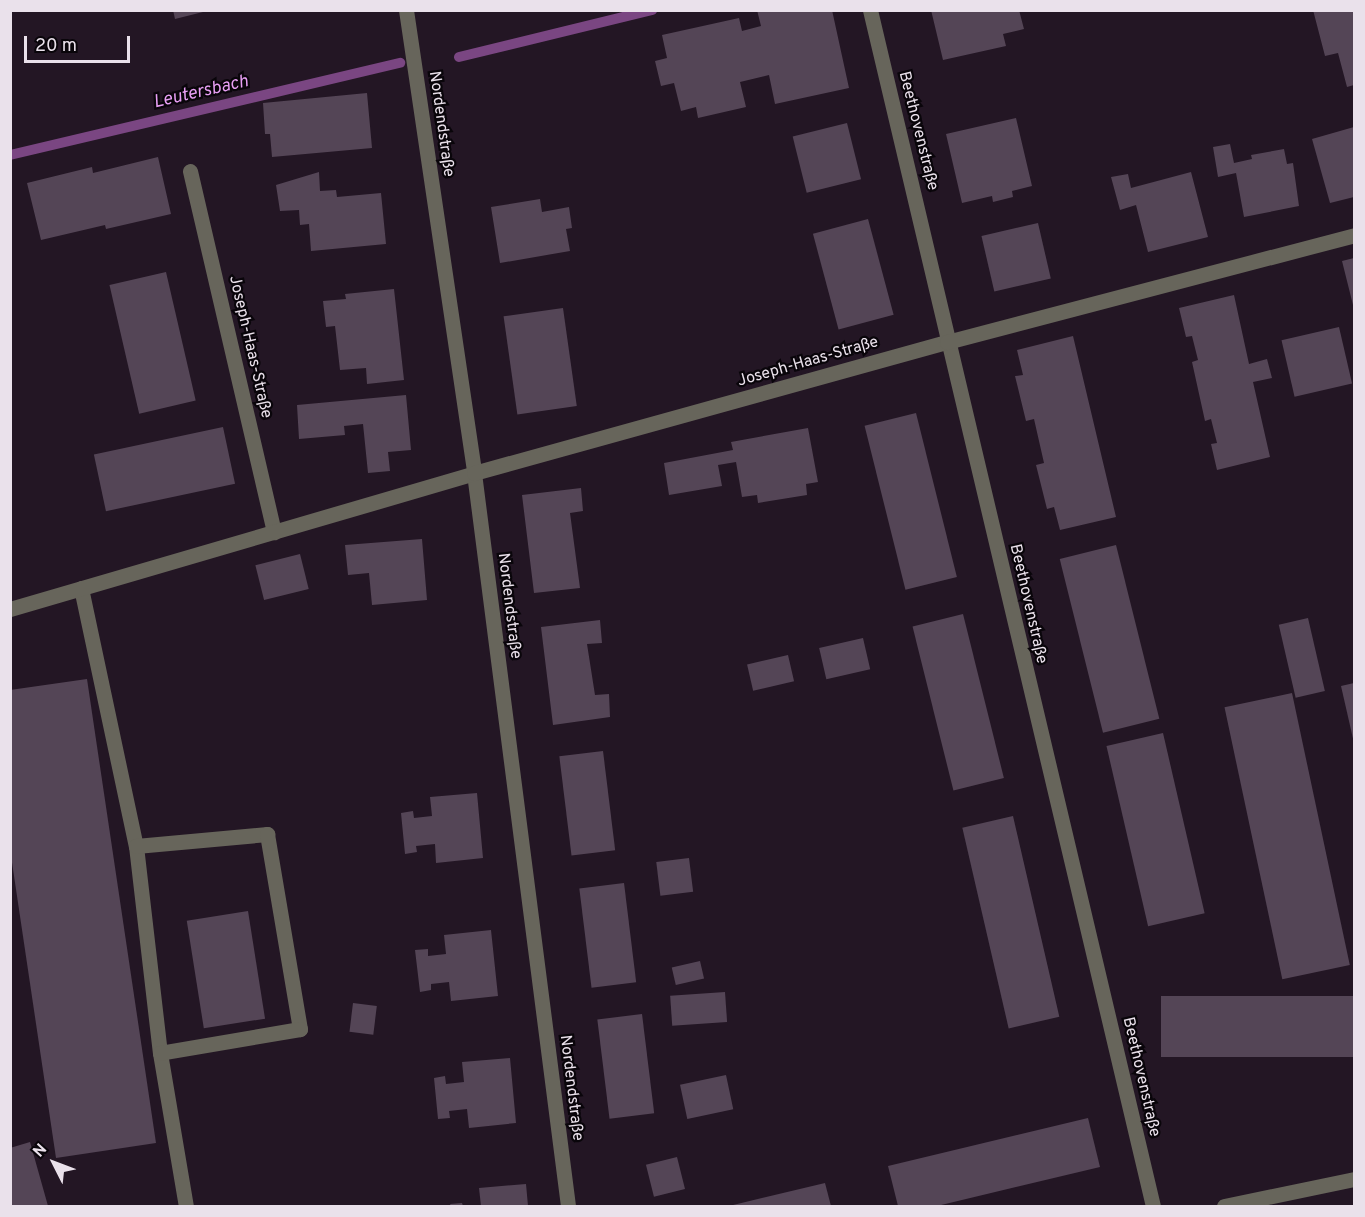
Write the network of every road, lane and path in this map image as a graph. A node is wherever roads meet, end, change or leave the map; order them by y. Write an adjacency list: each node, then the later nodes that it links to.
1 (406, 10): 6 (street, Nordendstraße)
2 (870, 10): 5 (street, Beethovenstraße)
3 (190, 171): 7 (street, Joseph-Haas-Straße)
4 (1354, 235): 5 (street, Joseph-Haas-Straße)
5 (947, 342): 6 (street, Joseph-Haas-Straße); 15 (street, Beethovenstraße)
6 (474, 473): 7 (street, Joseph-Haas-Straße); 14 (street, Nordendstraße)
7 (274, 532): 8 (street, Joseph-Haas-Straße)
8 (81, 588): 9 (street, Joseph-Haas-Straße); 10 (street)
9 (10, 609)
10 (136, 846): 11 (street); 11 (street)
11 (160, 1053): 13 (street)
12 (1354, 1179): 16 (street)
13 (186, 1206)
14 (568, 1206)
15 (1153, 1206)
16 (1224, 1206)

